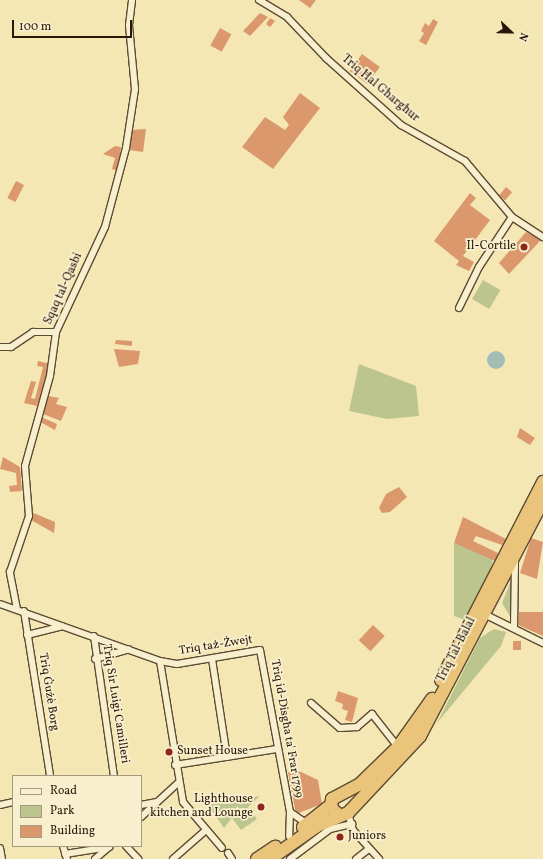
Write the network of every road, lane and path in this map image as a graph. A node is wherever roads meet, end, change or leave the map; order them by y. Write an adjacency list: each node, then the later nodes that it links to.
1 (132, 0): 6 (street, Sqaq tal-Qasbi)
2 (258, 0): 3 (street, Triq Ħal Għargħur)
3 (512, 217): 4 (street, Triq Ħal Għargħur); 5 (street)
4 (543, 237)
5 (458, 308)
6 (56, 332): 7 (street); 12 (street, Sqaq tal-Qasbi)
7 (0, 347)
8 (543, 482): 26 (highway, Triq Tal-Balal)
9 (543, 501): 10 (highway, Triq Tal-Balal)
10 (515, 556): 14 (highway, Triq Tal-Balal); 16 (street)
11 (0, 604): 12 (street, Triq taż-Żwejt)
12 (17, 609): 13 (street, Triq taż-Żwejt)
13 (24, 611): 15 (street, Triq taż-Żwejt); 17 (street, Triq Ġużè Borg)
14 (486, 615): 16 (street); 41 (highway, Triq Tal-Balal)
15 (62, 626): 17 (street); 18 (street, Triq taż-Żwejt)
16 (514, 627): 19 (street)
17 (27, 635): 30 (street, Triq Ġużè Borg)
18 (94, 636): 20 (street, Triq taż-Żwejt); 22 (street, Triq Sir Luigi Camilleri)
19 (543, 642)
20 (128, 649): 22 (street); 24 (street, Triq taż-Żwejt)
21 (260, 650): 23 (street, Triq taż-Żwejt); 27 (street, Triq id-Disgħa ta' Frar 1799)
22 (95, 659): 31 (street, Triq Sir Luigi Camilleri)
23 (212, 659): 24 (street, Triq taż-Żwejt); 28 (street)
24 (160, 661): 29 (street)
25 (311, 703): 26 (street)
26 (398, 747): 33 (highway, Triq Tal-Balal)
27 (277, 749): 28 (street); 39 (street, Triq id-Disgħa ta' Frar 1799)
28 (227, 757): 29 (street)
29 (176, 765): 32 (street)
30 (50, 775)
31 (114, 775)
32 (178, 783): 35 (street); 43 (street)
33 (340, 794): 38 (highway, Triq Tal-Balal); 41 (highway)
34 (12, 802): 36 (street)
35 (157, 802): 37 (street); 40 (street)
36 (0, 805)
37 (142, 805)
38 (331, 805): 41 (highway); 42 (highway, Triq Tal-Balal)
39 (290, 812): 42 (street, Triq id-Disgħa ta' Frar 1799); 44 (street, Triq id-Disgħa ta' Frar 1799)
40 (142, 816)
41 (342, 818): 51 (street); 60 (highway, Triq Tal-Balal); 61 (street, Triq Tal-Balal)
42 (308, 824): 44 (highway, Triq Tal-Balal)
43 (206, 830): 50 (street); 57 (street)
44 (289, 836): 59 (highway, Triq Tal-Balal)
45 (63, 847): 53 (street)
46 (106, 847): 53 (street)
47 (109, 847): 55 (street)
48 (127, 847): 56 (street)
49 (0, 848): 54 (street)
50 (222, 848)
51 (369, 849): 62 (street); 63 (street)
52 (228, 853): 58 (street)
53 (66, 857)
54 (2, 859)
55 (95, 859)
56 (138, 859)
57 (174, 859)
58 (232, 859)
59 (257, 859)
60 (270, 859)
61 (290, 859)
62 (356, 859)
63 (379, 859)

